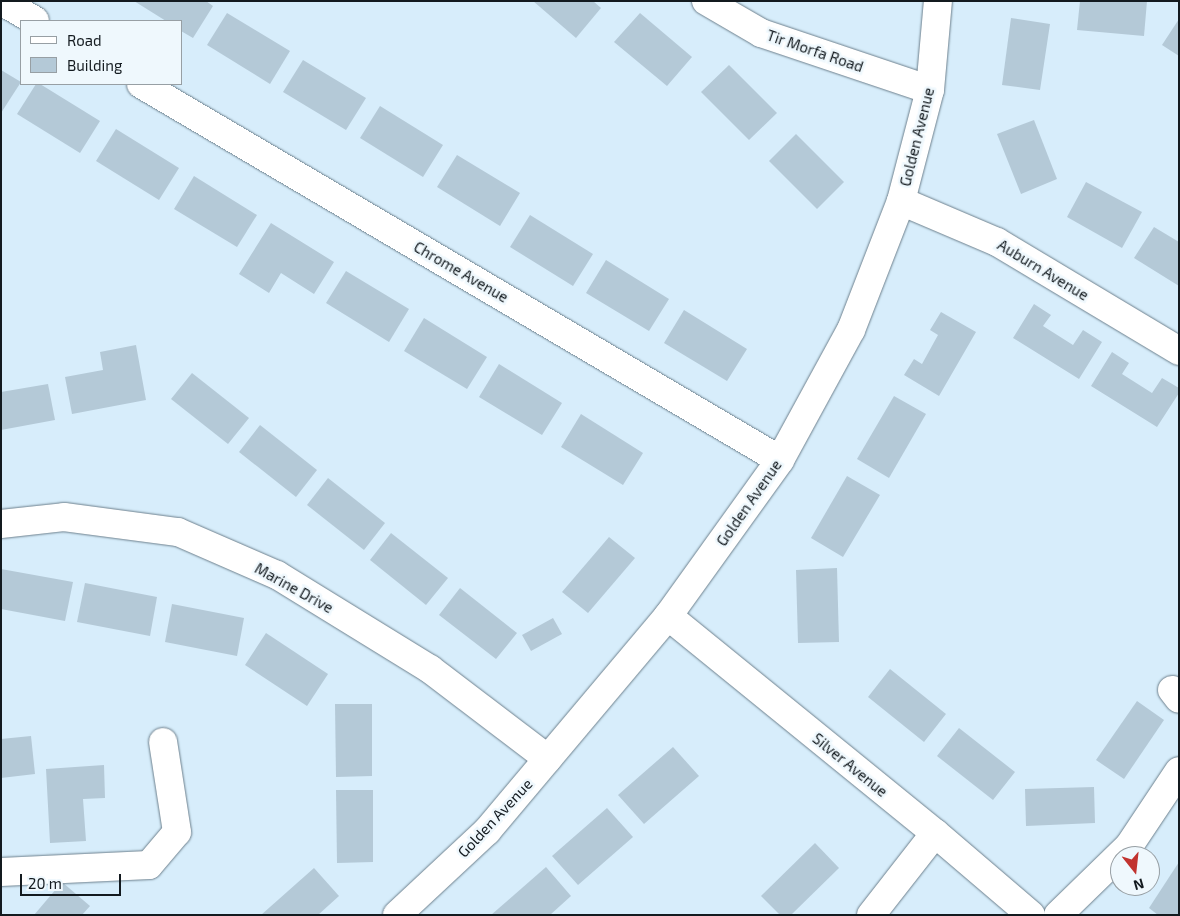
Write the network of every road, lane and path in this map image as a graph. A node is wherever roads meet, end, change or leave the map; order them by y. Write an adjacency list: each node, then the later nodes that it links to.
1 (706, 1): 6 (street, Tir Morfa Road)
2 (938, 1): 6 (street, Golden Avenue)
3 (1, 2): 4 (street)
4 (33, 20)
5 (143, 85): 9 (street, Chrome Avenue)
6 (930, 90): 7 (street, Golden Avenue)
7 (901, 200): 8 (street, Auburn Avenue); 9 (street, Golden Avenue)
8 (1179, 351)
9 (780, 460): 11 (street, Golden Avenue)
10 (1, 524): 13 (street, Marine Drive)
11 (668, 616): 13 (street, Golden Avenue); 15 (street, Silver Avenue)
12 (164, 742): 16 (street)
13 (548, 759): 17 (street, Golden Avenue)
14 (1179, 771): 20 (street)
15 (935, 833): 18 (street); 19 (street, Silver Avenue)
16 (1, 872)
17 (398, 915)
18 (871, 915)
19 (1031, 915)
20 (1058, 915)

